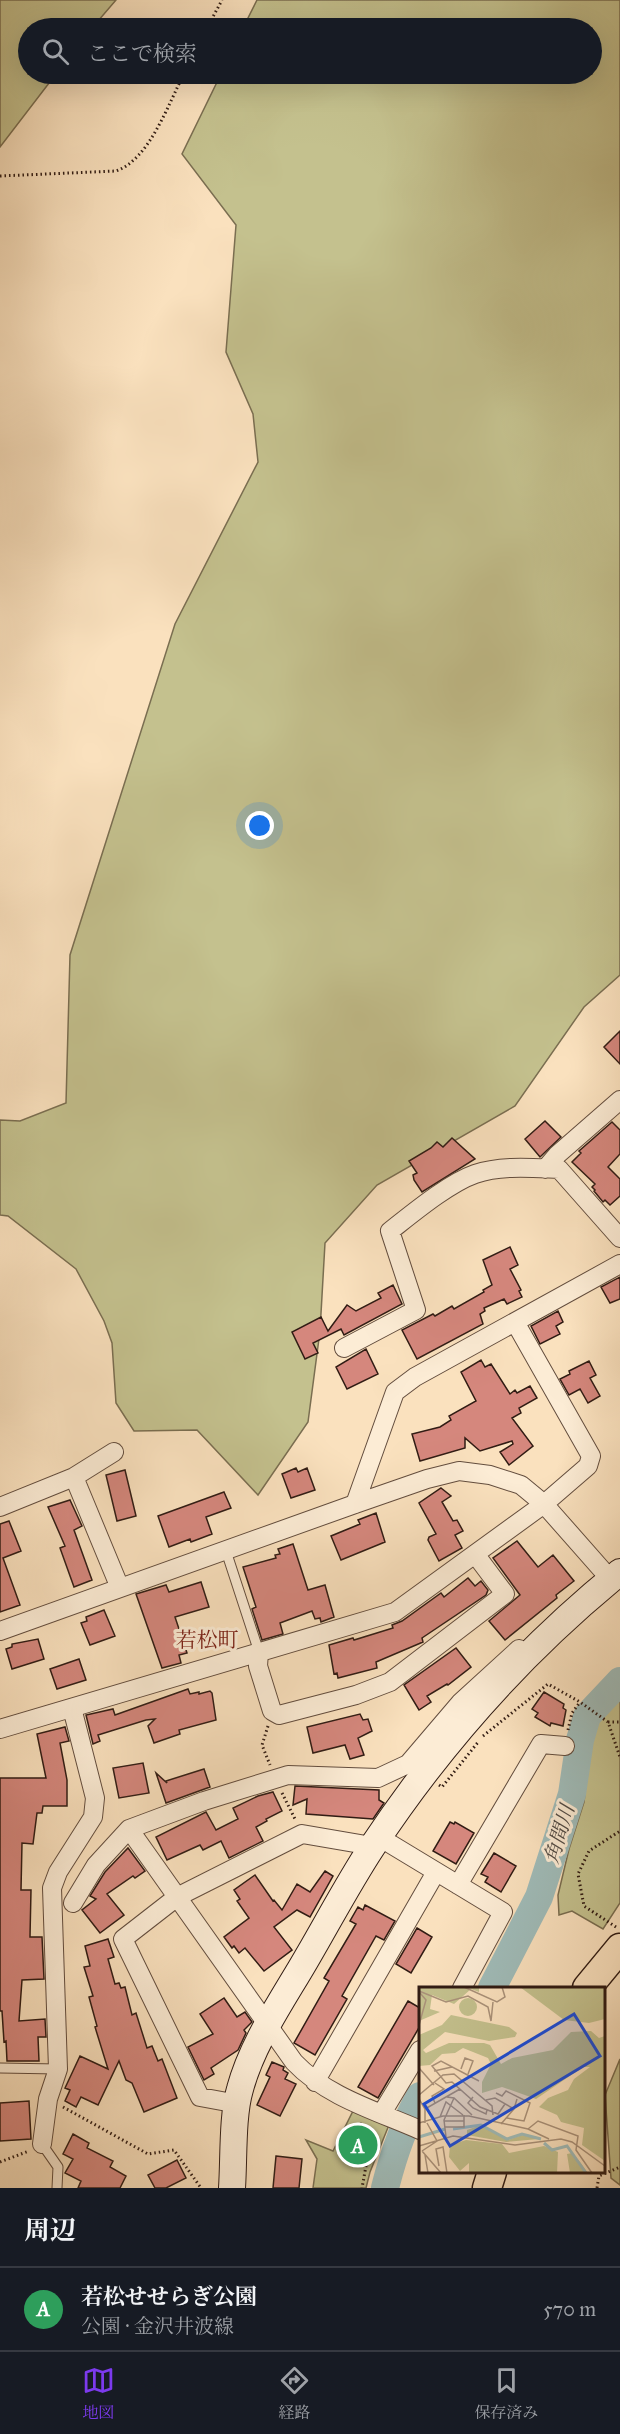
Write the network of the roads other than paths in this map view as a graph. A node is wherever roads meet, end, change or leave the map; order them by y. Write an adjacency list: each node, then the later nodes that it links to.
1 (620, 1100): 2 (street)
2 (545, 1168): 3 (street); 6 (street)
3 (620, 1238)
4 (620, 1264): 5 (street)
5 (515, 1322): 9 (street); 10 (street)
6 (344, 1348)
7 (114, 1452): 8 (street)
8 (74, 1477): 11 (street); 15 (street)
9 (355, 1504): 10 (street); 12 (street)
10 (544, 1504): 13 (street); 14 (street)
11 (0, 1507)
12 (226, 1551): 15 (street); 17 (lane)
13 (475, 1554): 17 (street); 17 (street)
14 (611, 1574): 21 (street); 22 (street)
15 (120, 1588): 16 (street)
16 (0, 1631)
17 (259, 1652): 18 (street)
18 (72, 1708): 19 (street); 33 (street)
19 (0, 1729)
20 (565, 1746): 24 (street)
21 (129, 1829): 25 (street); 26 (street)
22 (376, 1841): 23 (street); 25 (street); 30 (street)
23 (436, 1872): 24 (street); 34 (street)
24 (458, 1885): 28 (street)
25 (177, 1897): 30 (street); 35 (street)
26 (74, 1903)
27 (619, 1938): 29 (main road)
28 (463, 1987)
29 (588, 1987)
30 (268, 2026): 34 (street); 35 (street)
31 (419, 2052): 36 (street)
32 (0, 2068): 33 (lane)
33 (58, 2069): 38 (street)
34 (315, 2082): 36 (street)
35 (238, 2104): 41 (street)
36 (382, 2113): 37 (street)
37 (417, 2128)
38 (42, 2144): 40 (lane)
39 (492, 2173): 42 (main road)
40 (57, 2188)
41 (232, 2188)
42 (487, 2188)

